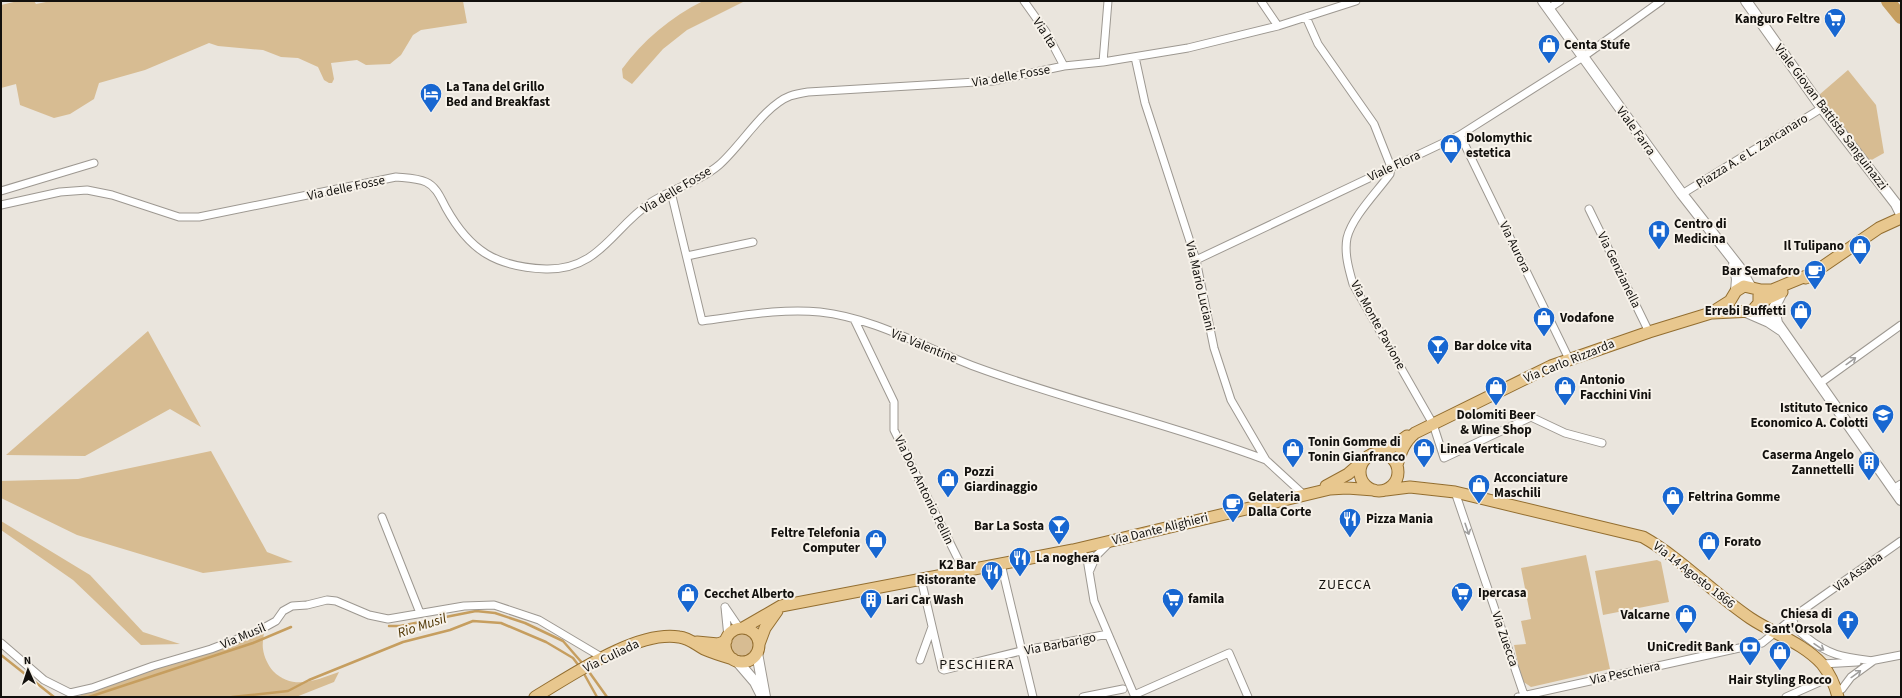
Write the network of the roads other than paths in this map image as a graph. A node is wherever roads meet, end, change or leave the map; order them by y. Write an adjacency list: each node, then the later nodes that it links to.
1 (1024, 1): 15 (street, Via Ita)
2 (1108, 1): 14 (street)
3 (1261, 1): 11 (street)
4 (1356, 1): 10 (street, Via delle Fosse)
5 (1560, 1): 9 (street)
6 (1661, 1): 8 (street, Viale Flora)
7 (1746, 1): 16 (street, Viale Giovan Battista Sanguinazzi)
8 (1652, 4): 13 (street, Viale Flora)
9 (1546, 5): 13 (street, Viale Farra)
10 (1306, 17): 11 (street, Via delle Fosse); 19 (street)
11 (1278, 26): 12 (street, Via delle Fosse)
12 (1136, 57): 14 (street, Via delle Fosse); 29 (street, Via Mario Luciani)
13 (1583, 57): 17 (street, Viale Flora); 22 (street, Viale Farra)
14 (1103, 62): 15 (street, Via delle Fosse)
15 (1064, 66): 21 (street, Via delle Fosse)
16 (1822, 108): 22 (street, Piazza A. e L. Zancanaro); 25 (street, Viale Giovan Battista Sanguinazzi)
17 (1460, 135): 19 (street, Viale Flora); 42 (street, Via Aurora)
18 (94, 163): 20 (street)
19 (1391, 168): 29 (street, Viale Flora); 44 (street, Via Monte Pavione)
20 (1, 191)
21 (671, 192): 23 (street, Via delle Fosse); 28 (street, Via Valentine)
22 (1682, 194): 30 (street, Viale Farra)
23 (1, 205)
24 (1589, 208): 41 (street, Via Genzianella)
25 (1901, 214)
26 (1901, 218): 31 (main road, Via Carlo Rizzarda)
27 (753, 242): 28 (street)
28 (687, 256): 38 (street, Via Valentine)
29 (1196, 260): 49 (street, Via Mario Luciani)
30 (1731, 260): 32 (street, Viale Farra); 33 (street, Viale Farra)
31 (1812, 274): 32 (main road, Via Carlo Rizzarda); 34 (main road, Via Carlo Rizzarda)
32 (1752, 287): 33 (main road, Via Carlo Rizzarda); 35 (main road)
33 (1735, 292): 36 (main road); 37 (main road, Via Carlo Rizzarda)
34 (1782, 292): 35 (main road, Via Carlo Rizzarda); 40 (street)
35 (1759, 302): 36 (main road, Via Carlo Rizzarda); 40 (street)
36 (1744, 312): 37 (main road, Via Carlo Rizzarda); 40 (street)
37 (1711, 313): 41 (main road, Via Carlo Rizzarda)
38 (854, 319): 49 (street, Via Valentine); 64 (street, Via Don Antonio Pellin)
39 (1901, 325): 43 (street, one-way to 39)
40 (1780, 327): 43 (street)
41 (1649, 332): 42 (main road, Via Carlo Rizzarda)
42 (1569, 359): 44 (main road, Via Carlo Rizzarda)
43 (1819, 384): 51 (street)
44 (1433, 424): 45 (main road, Via Carlo Rizzarda); 46 (street)
45 (1422, 429): 47 (main road, Via Carlo Rizzarda); 50 (main road, Via Carlo Rizzarda)
46 (1602, 443)
47 (1380, 453): 48 (main road); 50 (main road)
48 (1368, 456): 53 (main road); 56 (main road, Via Dante Alighieri)
49 (1266, 460): 56 (street, Via Mario Luciani)
50 (1397, 467): 52 (main road, Via 14 Agosto 1866); 54 (main road)
51 (1897, 486): 57 (street)
52 (1420, 488): 54 (main road, Via 14 Agosto 1866); 55 (main road, Via 14 Agosto 1866)
53 (1374, 490): 54 (main road); 56 (main road, Via Dante Alighieri)
54 (1386, 490)
55 (1455, 492): 72 (main road, Via 14 Agosto 1866); 89 (street, Via Zuecca, one-way to 89)
56 (1303, 494): 59 (main road, Via Dante Alighieri)
57 (1901, 500)
58 (382, 517): 68 (street)
59 (1108, 541): 61 (main road, Via Dante Alighieri); 62 (street); 65 (street)
60 (1901, 541): 69 (street, Via Assaba)
61 (1073, 550): 62 (street); 63 (main road, Via Dante Alighieri)
62 (1088, 562): 65 (street)
63 (1001, 564): 64 (main road, Via Dante Alighieri); 78 (street)
64 (964, 571): 66 (main road, Via Dante Alighieri)
65 (1089, 574): 73 (street)
66 (921, 579): 67 (main road, Via Dante Alighieri); 70 (street)
67 (781, 606): 71 (main road, Via Dante Alighieri); 77 (main road)
68 (420, 613): 76 (street, Via Musil); 80 (street, Via Musil)
69 (1793, 620): 72 (street, Via Assaba); 83 (street, one-way to 83)
70 (932, 626): 78 (street, Via Barbarigo); 82 (street)
71 (741, 629): 74 (main road); 74 (street); 77 (main road)
72 (1776, 633): 84 (main road, Via 14 Agosto 1866); 89 (street, Via Peschiera)
73 (1108, 634): 78 (street, Via Barbarigo); 88 (street)
74 (727, 640): 75 (main road, Via Culiada); 81 (main road)
75 (693, 641): 80 (main road, Via Culiada); 81 (main road, Via Culiada)
76 (1, 643)
77 (758, 648): 81 (main road); 91 (street)
78 (1021, 651): 92 (street)
79 (1901, 655): 83 (street)
80 (599, 660): 90 (main road, Via Culiada)
81 (735, 660): 91 (street)
82 (920, 660)
83 (1873, 661): 84 (street); 87 (street, one-way to 83)
84 (1822, 664): 85 (main road, Via 14 Agosto 1866)
85 (1831, 677): 87 (main road, Via 14 Agosto 1866); 95 (street)
86 (1123, 689): 93 (street)
87 (1841, 694)
88 (1135, 696): 94 (street)
89 (1521, 696)
90 (535, 697)
91 (764, 697)
92 (1033, 697)
93 (1083, 697)
94 (1248, 697)
95 (1786, 697)

